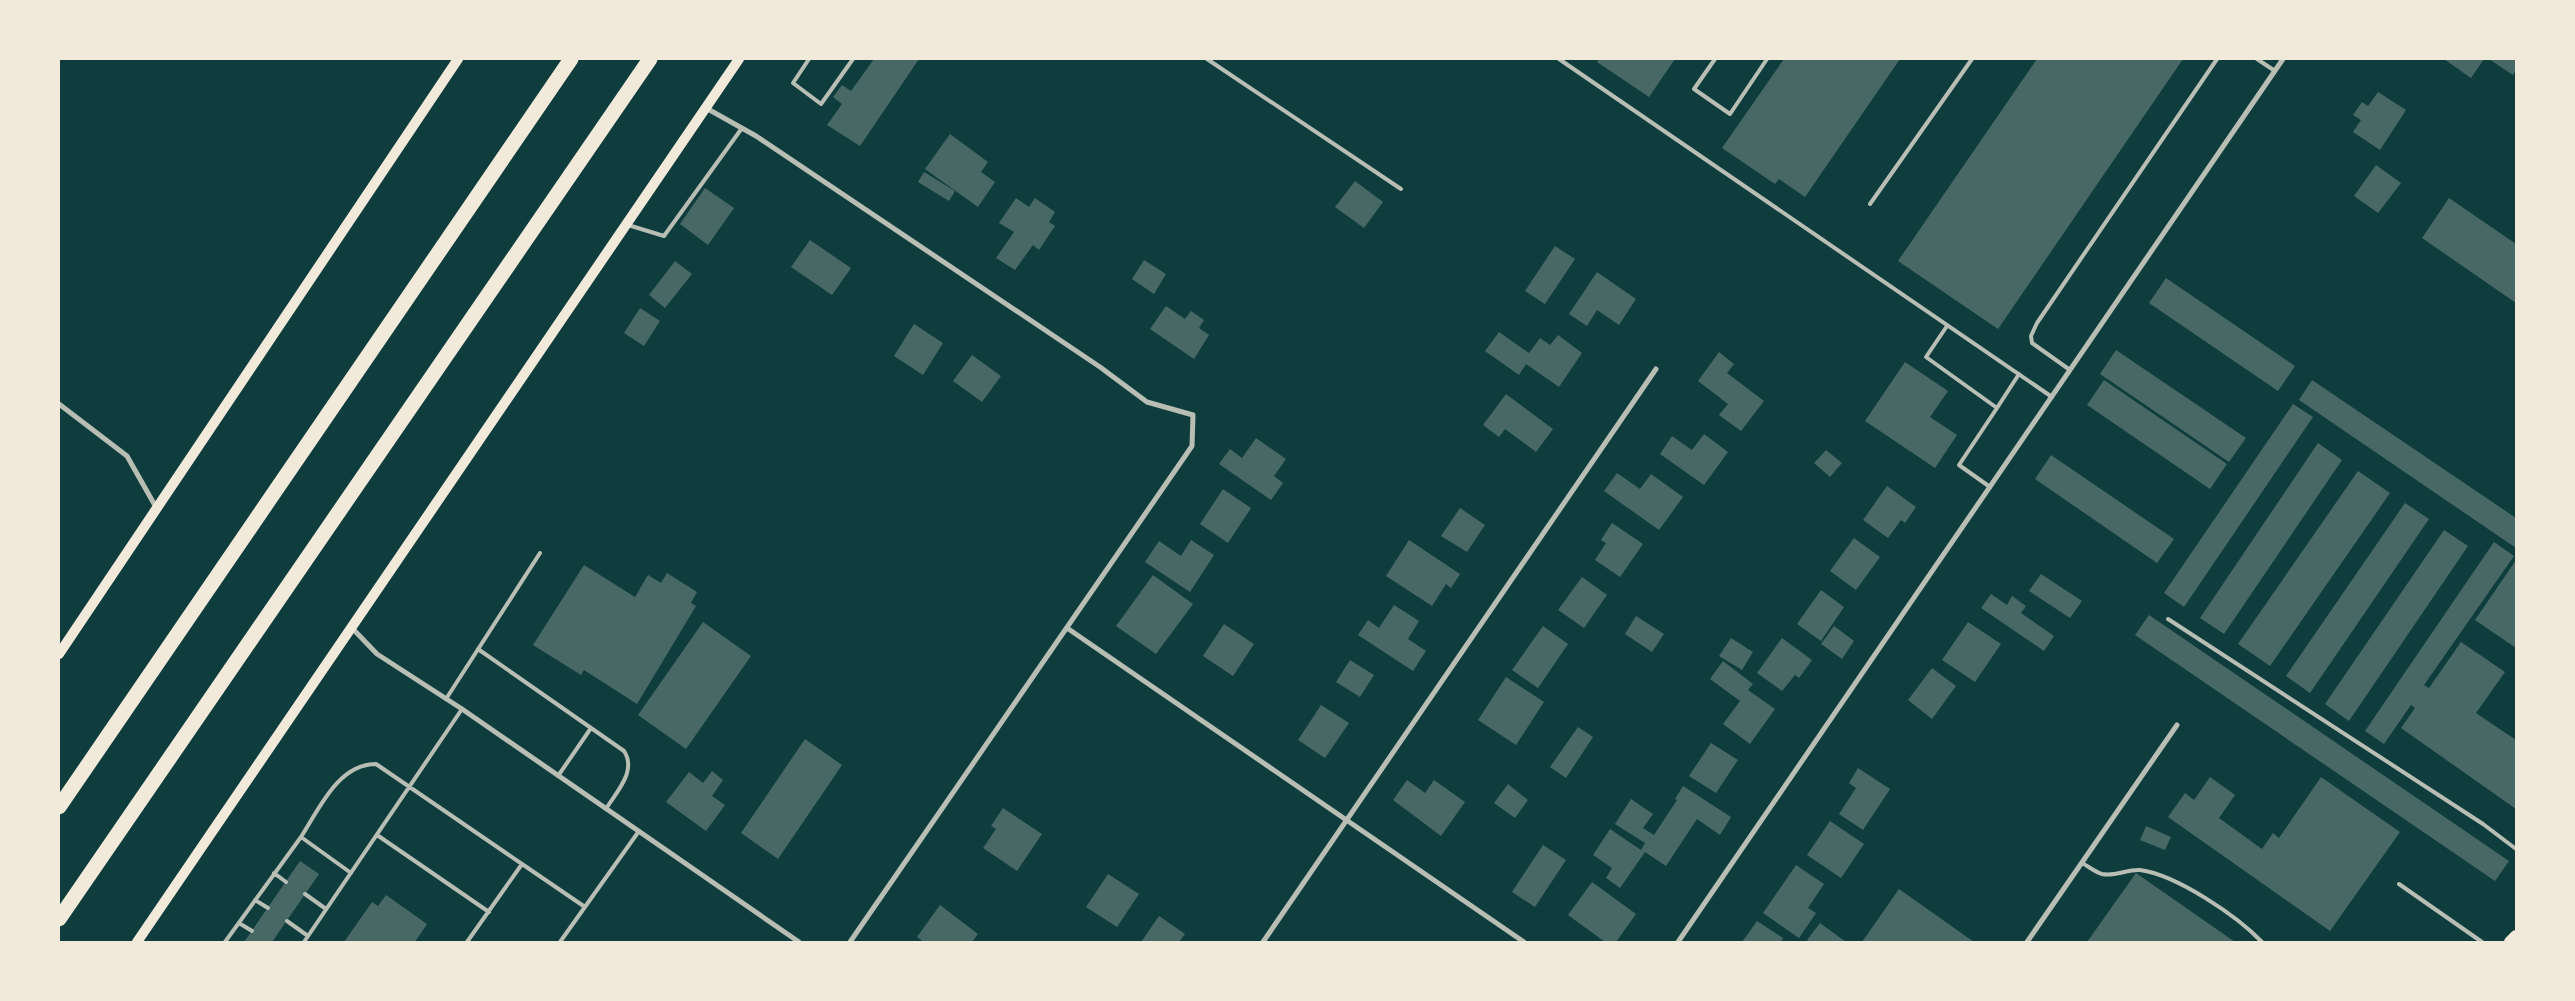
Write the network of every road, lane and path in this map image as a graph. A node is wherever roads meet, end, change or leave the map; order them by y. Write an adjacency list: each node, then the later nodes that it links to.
1 (458, 59): 29 (main road)
2 (571, 59): 42 (highway)
3 (650, 59): 61 (highway)
4 (739, 59): 16 (main road)
5 (809, 59): 6 (lane)
6 (853, 59)
7 (1207, 59): 18 (lane)
8 (1559, 59): 21 (lane)
9 (1714, 59): 10 (lane)
10 (1767, 59)
11 (1972, 59): 19 (lane)
12 (2217, 59): 23 (lane)
13 (2257, 59): 15 (lane)
14 (2283, 59): 15 (street)
15 (2275, 71): 23 (street)
16 (706, 108): 17 (street); 20 (main road)
17 (742, 128): 20 (lane); 33 (street)
18 (1401, 189)
19 (1870, 204)
20 (628, 225): 32 (main road)
21 (1947, 326): 24 (lane); 27 (lane)
22 (1656, 368): 44 (street)
23 (2070, 370): 25 (street)
24 (2019, 374): 25 (lane); 27 (lane)
25 (2052, 397): 28 (street)
26 (59, 404): 29 (street)
27 (1997, 408): 28 (lane)
28 (1990, 487): 75 (street)
29 (157, 510): 35 (main road)
30 (540, 553): 34 (lane)
31 (2168, 619): 48 (lane)
32 (352, 628): 36 (street); 66 (main road)
33 (1067, 628): 44 (street); 72 (street)
34 (478, 649): 36 (lane); 39 (lane)
35 (59, 654)
36 (446, 699): 37 (street)
37 (462, 709): 40 (street); 41 (lane)
38 (2177, 725): 49 (street)
39 (591, 728): 40 (lane); 43 (lane)
40 (558, 776): 43 (street)
41 (410, 787): 46 (lane); 47 (lane); 50 (lane)
42 (59, 806)
43 (606, 809): 45 (street)
44 (1346, 821): 73 (street); 74 (street)
45 (639, 831): 58 (lane); 71 (street)
46 (377, 835): 52 (lane); 60 (lane)
47 (301, 837): 51 (lane); 52 (lane)
48 (2516, 849)
49 (2082, 863): 76 (street); 77 (lane)
50 (522, 864): 58 (lane); 60 (lane)
51 (274, 873): 53 (lane); 56 (lane)
52 (351, 873): 59 (lane)
53 (286, 882)
54 (2399, 884): 78 (lane)
55 (305, 894): 59 (lane)
56 (255, 900): 57 (lane); 63 (lane)
57 (268, 908)
58 (584, 908): 70 (lane)
59 (326, 909): 65 (lane)
60 (489, 912): 69 (lane)
61 (59, 919)
62 (287, 921): 65 (lane)
63 (239, 923): 64 (lane); 67 (lane)
64 (252, 931)
65 (308, 936): 68 (lane)
66 (137, 942)
67 (225, 942)
68 (304, 942)
69 (467, 942)
70 (560, 942)
71 (799, 942)
72 (850, 942)
73 (1263, 942)
74 (1524, 942)
75 (1678, 942)
76 (2027, 942)
77 (2262, 942)
78 (2482, 942)

